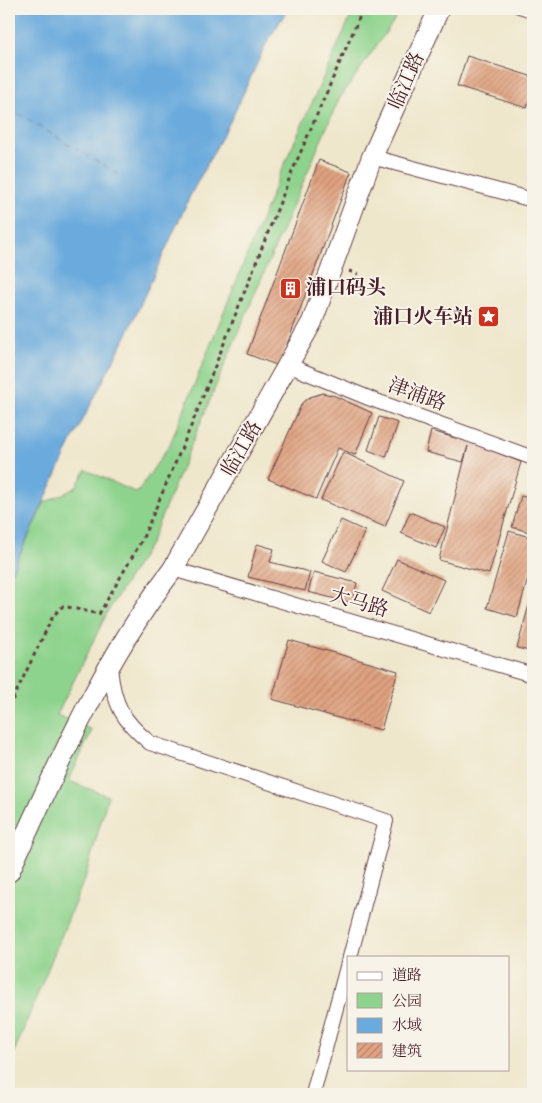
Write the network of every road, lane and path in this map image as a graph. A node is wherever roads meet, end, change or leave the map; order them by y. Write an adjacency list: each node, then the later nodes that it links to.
1 (363, 9): 12 (path)
2 (439, 9): 5 (street, 临江路)
3 (517, 9): 4 (lane)
4 (533, 14)
5 (372, 157): 6 (street); 7 (street, 临江路)
6 (533, 200)
7 (288, 365): 8 (street, 津浦路); 9 (street, 临江路)
8 (533, 458)
9 (173, 569): 10 (street, 临江路); 11 (street, 大马路)
10 (110, 668): 13 (street, 临江路); 14 (street)
11 (533, 675)
12 (9, 707)
13 (9, 872)
14 (350, 956)
15 (347, 967): 16 (street)
16 (313, 1094)

